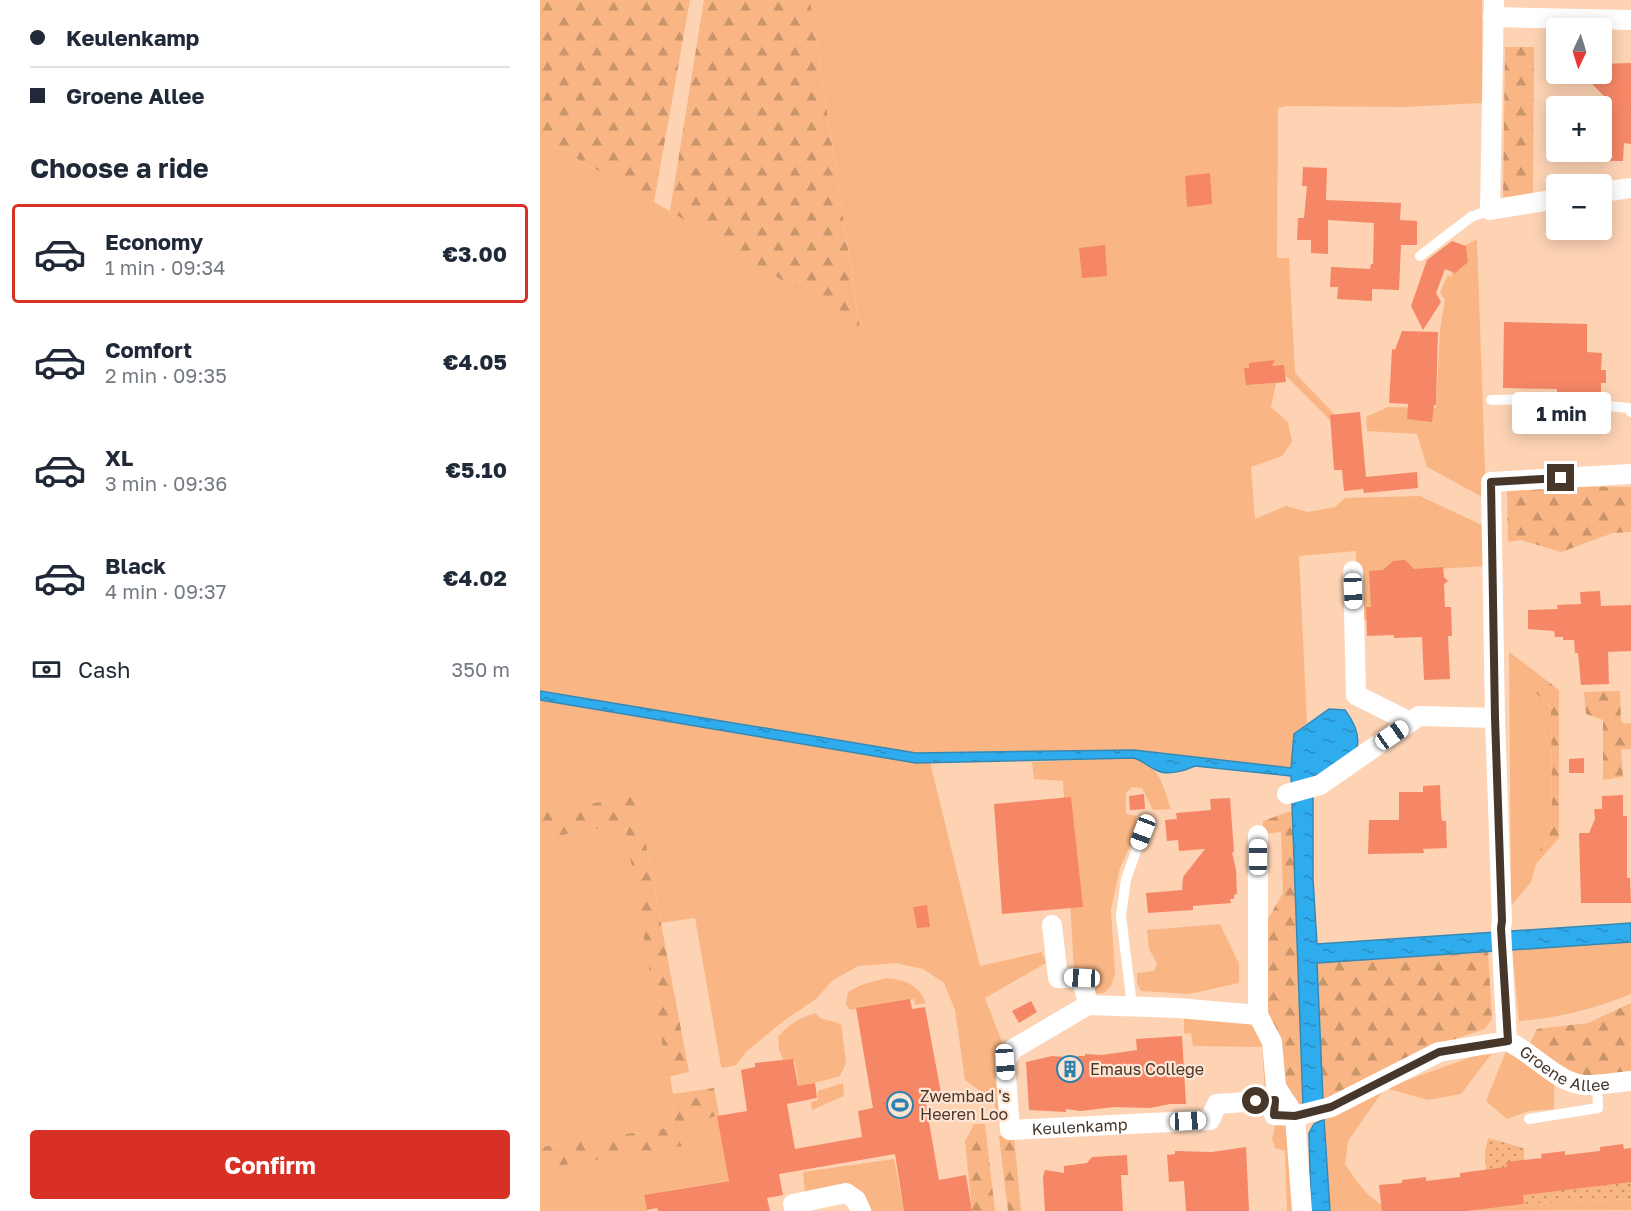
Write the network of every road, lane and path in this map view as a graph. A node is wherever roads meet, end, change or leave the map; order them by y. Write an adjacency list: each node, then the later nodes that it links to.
1 (1494, 9): 2 (street); 6 (street)
2 (1631, 20)
3 (1631, 188): 4 (street)
4 (1612, 191)
5 (1546, 202): 6 (street)
6 (1490, 210): 7 (lane)
7 (1420, 256)
8 (1491, 400): 9 (lane)
9 (1631, 412)
10 (1631, 474): 12 (street, Groene Allee)
11 (1353, 571): 13 (street)
12 (1495, 718): 13 (street); 21 (street, Groene Allee)
13 (1410, 722): 14 (street)
14 (1287, 794)
15 (1143, 832): 19 (lane)
16 (1258, 835): 20 (street)
17 (1052, 925): 18 (street)
18 (1088, 1005): 19 (street); 24 (street, Keulenkamp)
19 (1132, 1005): 20 (street)
20 (1258, 1015): 24 (street)
21 (1508, 1041): 23 (street, Groene Allee); 24 (street)
22 (1631, 1081): 23 (street, Groene Allee)
23 (1597, 1084): 25 (lane)
24 (1295, 1116): 28 (street)
25 (1529, 1119)
26 (795, 1211): 27 (street)
27 (861, 1211)
28 (1302, 1211)

